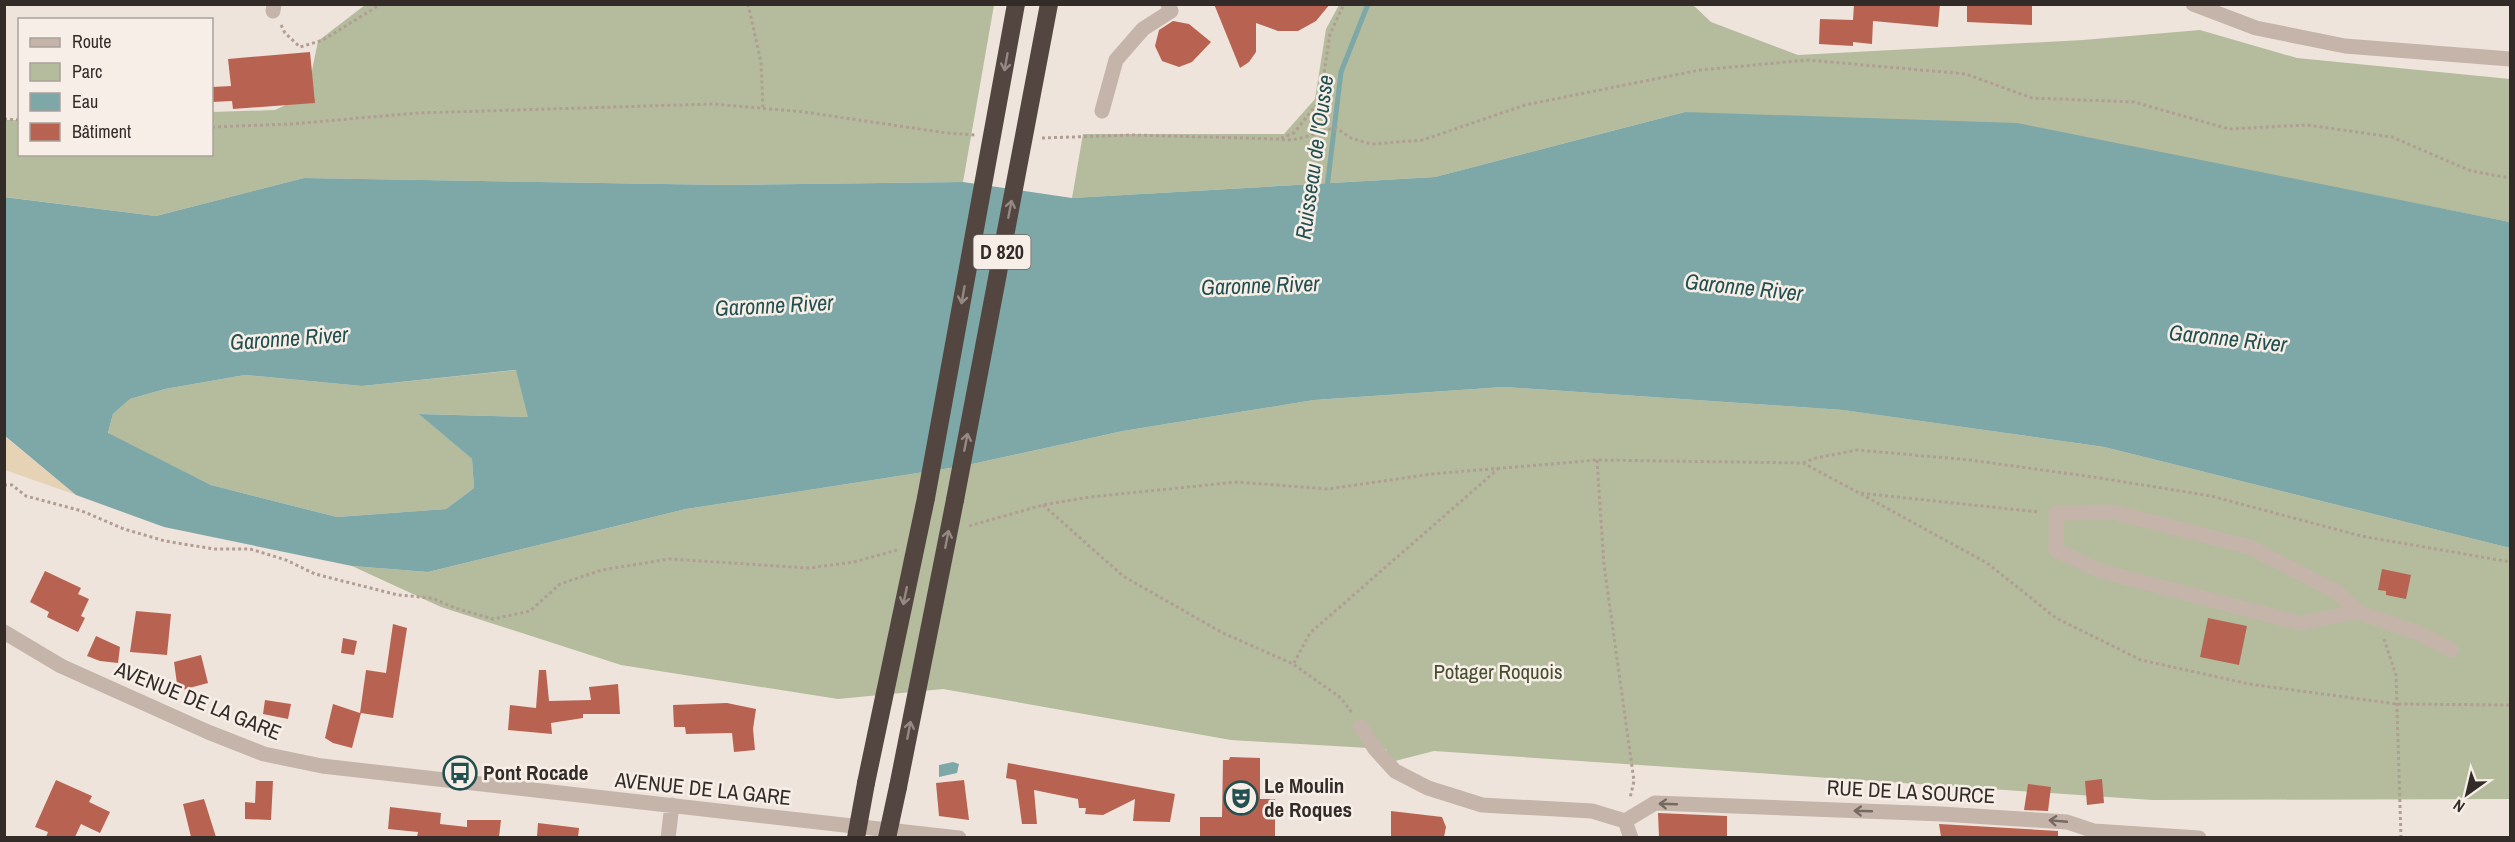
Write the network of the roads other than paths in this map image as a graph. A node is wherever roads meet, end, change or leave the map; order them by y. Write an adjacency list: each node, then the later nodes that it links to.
1 (1016, 4): 15 (highway, D 820, one-way to 15, bridge)
2 (1049, 4): 16 (highway, D 820, one-way to 2, bridge)
3 (1168, 4): 6 (street)
4 (2193, 4): 5 (street)
5 (2511, 59)
6 (1102, 111)
7 (2358, 612): 7 (street); 9 (street)
8 (4, 632): 11 (street, AVENUE DE LA GARE)
9 (2451, 650)
10 (1361, 727): 12 (street)
11 (672, 805): 14 (street); 17 (street, AVENUE DE LA GARE)
12 (1625, 821): 13 (street, RUE DE LA SOURCE, one-way to 12); 18 (street)
13 (2084, 833): 19 (street, RUE DE LA SOURCE)
14 (668, 837)
15 (856, 837)
16 (887, 837)
17 (959, 837)
18 (1631, 837)
19 (2199, 837)

